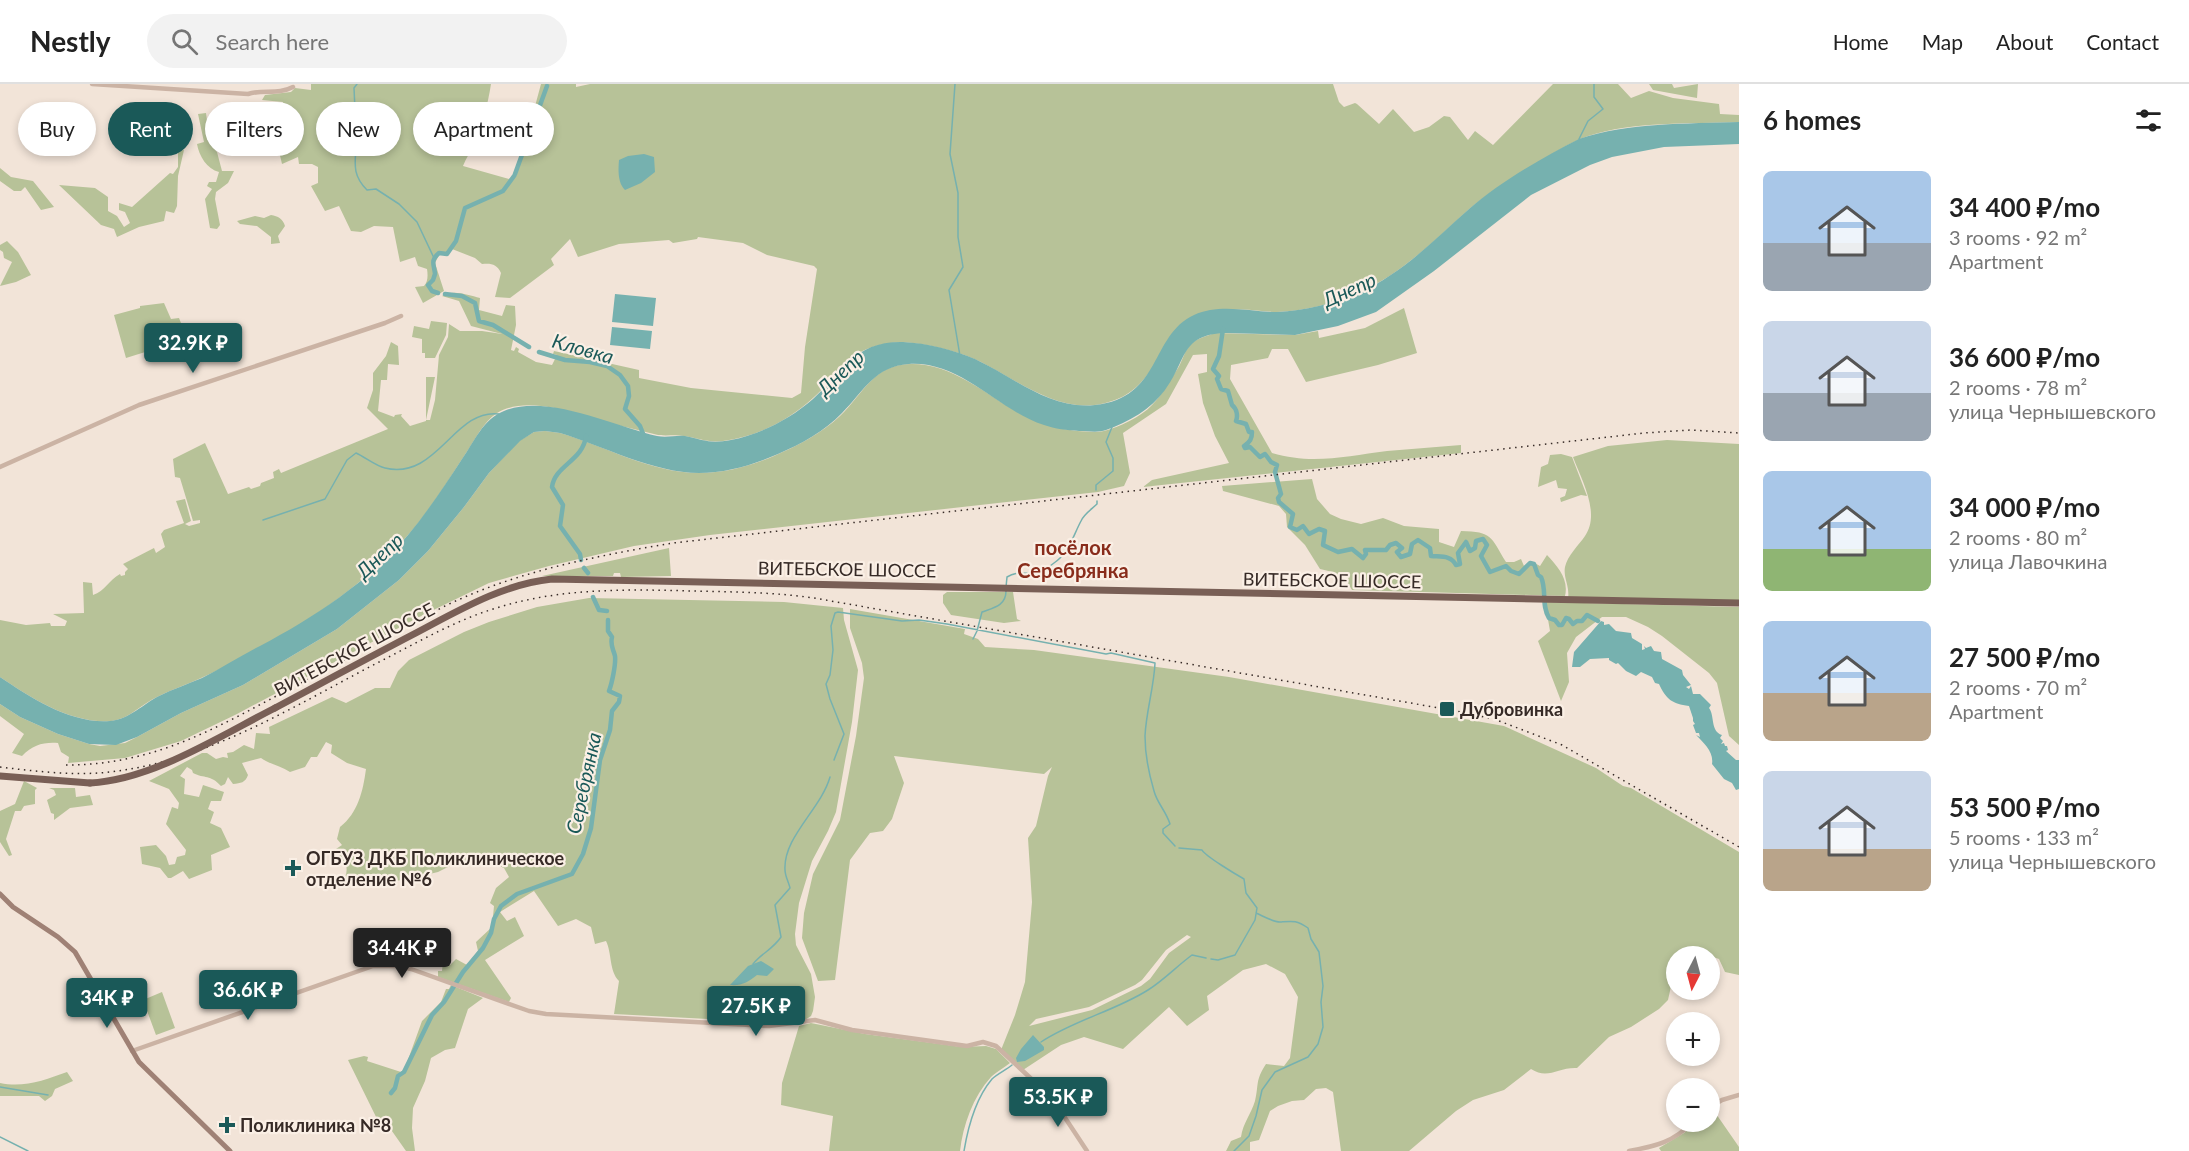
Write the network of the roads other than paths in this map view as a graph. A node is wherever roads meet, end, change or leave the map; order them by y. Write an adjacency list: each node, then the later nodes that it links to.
1 (92, 84): 2 (street)
2 (293, 87)
3 (401, 316): 4 (street)
4 (0, 467)
5 (1739, 603): 6 (main road, ВИТЕБСКОЕ ШОССЕ, bridge)
6 (0, 776)
7 (0, 894): 8 (main road)
8 (132, 1051): 12 (main road); 13 (street)
9 (1739, 1095): 10 (street)
10 (1720, 1101)
11 (1682, 1132): 14 (street)
12 (230, 1151)
13 (1087, 1151)
14 (1629, 1151)

